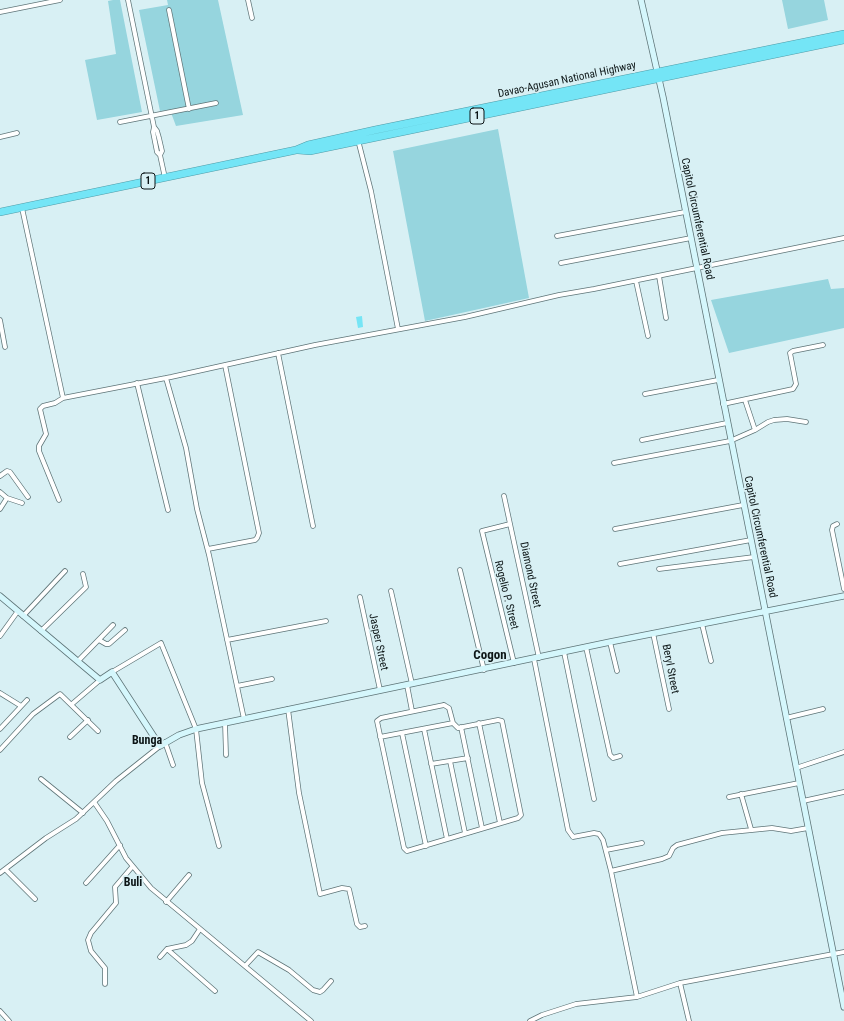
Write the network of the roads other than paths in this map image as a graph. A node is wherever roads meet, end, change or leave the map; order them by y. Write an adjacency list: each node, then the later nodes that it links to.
1 (60, 0): 6 (street)
2 (128, 0): 14 (street)
3 (248, 0): 7 (street)
4 (641, 0): 11 (main road, Capitol Circumferential Road)
5 (168, 10): 13 (street)
6 (0, 12)
7 (252, 18)
8 (844, 34): 10 (highway, Davao-Agusan National Highway / 1)
9 (844, 40): 10 (highway, Davao-Agusan National Highway / 1)
10 (745, 57): 11 (highway, Davao-Agusan National Highway / 1)
11 (658, 75): 17 (highway, Davao-Agusan National Highway / 1); 24 (main road, Capitol Circumferential Road)
12 (216, 103): 13 (street)
13 (189, 109): 14 (street)
14 (152, 116): 15 (street); 21 (street)
15 (120, 122)
16 (17, 133): 18 (street)
17 (376, 133): 19 (highway, Davao-Agusan National Highway / 1); 20 (highway, Davao-Agusan National Highway / 1)
18 (0, 137)
19 (358, 140): 20 (highway, Davao-Agusan National Highway / 1); 34 (street)
20 (296, 150): 21 (highway, Davao-Agusan National Highway / 1)
21 (165, 178): 22 (highway, Davao-Agusan National Highway / 1)
22 (22, 208): 23 (highway, Davao-Agusan National Highway / 1); 44 (street)
23 (0, 212)
24 (685, 212): 25 (street); 26 (main road, Capitol Circumferential Road)
25 (557, 236)
26 (691, 238): 28 (street); 29 (main road, Capitol Circumferential Road)
27 (844, 238): 29 (street)
28 (561, 263)
29 (697, 268): 30 (street); 41 (main road, Capitol Circumferential Road)
30 (659, 276): 31 (street); 32 (street)
31 (636, 281): 34 (street); 35 (street)
32 (666, 318)
33 (0, 320): 37 (street)
34 (398, 329): 38 (street)
35 (648, 336)
36 (823, 345): 45 (street)
37 (5, 347)
38 (278, 353): 39 (street); 65 (street)
39 (225, 365): 40 (street); 68 (street)
40 (166, 378): 42 (street); 68 (street)
41 (718, 380): 43 (street); 46 (main road, Capitol Circumferential Road)
42 (137, 383): 44 (street); 62 (street)
43 (645, 394)
44 (63, 398): 58 (street)
45 (745, 400): 46 (street); 49 (street)
46 (723, 404): 48 (main road, Capitol Circumferential Road)
47 (806, 422): 49 (street)
48 (727, 423): 50 (street); 51 (main road, Capitol Circumferential Road)
49 (755, 430): 51 (street)
50 (642, 440)
51 (730, 441): 52 (street); 60 (main road, Capitol Circumferential Road)
52 (614, 463)
53 (0, 476): 56 (street)
54 (0, 492): 57 (street)
55 (504, 496): 63 (street, Diamond Street)
56 (28, 497)
57 (7, 498): 59 (street); 61 (street)
58 (58, 500)
59 (22, 503)
60 (743, 504): 66 (street); 67 (main road, Capitol Circumferential Road)
61 (0, 509)
62 (168, 510)
63 (510, 524): 95 (street, Diamond Street); 98 (street, Rogelio P. Street)
64 (837, 524): 75 (street)
65 (313, 526)
66 (616, 529)
67 (751, 540): 69 (main road, Capitol Circumferential Road); 70 (street)
68 (208, 549): 91 (street)
69 (754, 557): 71 (street); 81 (main road, Capitol Circumferential Road)
70 (620, 564)
71 (659, 569)
72 (460, 570): 99 (street)
73 (65, 571): 82 (street)
74 (82, 574): 87 (street)
75 (844, 589)
76 (391, 591): 104 (street)
77 (0, 596): 80 (main road)
78 (844, 596): 81 (main road)
79 (360, 597): 106 (street, Jasper Street)
80 (18, 611): 82 (main road); 89 (street)
81 (765, 612): 84 (main road); 115 (main road, Capitol Circumferential Road)
82 (23, 616): 87 (main road)
83 (326, 621): 91 (street)
84 (702, 624): 88 (main road); 97 (street)
85 (113, 625): 90 (street)
86 (125, 630): 90 (street)
87 (41, 631): 96 (main road)
88 (653, 633): 92 (main road); 112 (street, Beryl Street)
89 (0, 636)
90 (99, 640): 96 (street)
91 (227, 640): 105 (street)
92 (610, 642): 93 (main road); 100 (street)
93 (586, 647): 94 (main road); 133 (street)
94 (564, 652): 95 (main road); 144 (street)
95 (536, 659): 98 (main road); 158 (street, Diamond Street)
96 (78, 661): 103 (main road)
97 (711, 661)
98 (514, 663): 99 (main road)
99 (484, 670): 104 (main road)
100 (617, 671)
101 (112, 672): 103 (main road); 123 (street); 129 (main road)
102 (272, 679): 105 (street)
103 (100, 680): 109 (street)
104 (410, 685): 106 (main road); 114 (street)
105 (237, 686): 116 (street)
106 (380, 690): 111 (main road)
107 (1, 695): 110 (street)
108 (27, 700): 110 (street)
109 (72, 704): 117 (street); 130 (street)
110 (21, 706): 122 (street)
111 (288, 709): 116 (main road); 167 (street)
112 (669, 709)
113 (823, 709): 115 (street)
114 (412, 711): 119 (street); 127 (street)
115 (786, 718): 138 (main road, Capitol Circumferential Road)
116 (244, 719): 118 (main road)
117 (88, 720): 125 (street); 128 (street)
118 (225, 723): 123 (main road); 132 (street)
119 (453, 723): 121 (street); 124 (street)
120 (479, 723): 121 (street); 148 (street); 148 (street)
121 (461, 727): 134 (street)
122 (0, 729)
123 (196, 729): 129 (main road); 156 (street)
124 (424, 729): 126 (street); 136 (street)
125 (98, 731)
126 (402, 733): 127 (street); 157 (street)
127 (380, 736): 157 (street)
128 (70, 737)
129 (163, 744): 137 (street); 146 (street)
130 (0, 750)
131 (844, 752): 138 (street)
132 (226, 755)
133 (620, 756)
134 (468, 758): 135 (street); 149 (street)
135 (450, 761): 136 (street); 152 (street)
136 (431, 764): 153 (street)
137 (173, 765)
138 (796, 768): 140 (main road, Capitol Circumferential Road)
139 (41, 779): 147 (street)
140 (799, 783): 142 (street); 145 (main road, Capitol Circumferential Road)
141 (844, 792): 145 (street)
142 (742, 794): 143 (street); 151 (street)
143 (729, 797)
144 (594, 799)
145 (803, 801): 150 (main road, Capitol Circumferential Road)
146 (94, 802): 147 (street); 155 (street)
147 (83, 813): 160 (street)
148 (500, 823): 149 (street)
149 (482, 828): 152 (street)
150 (808, 828): 151 (street); 171 (main road, Capitol Circumferential Road)
151 (751, 829): 161 (street)
152 (465, 833): 153 (street)
153 (447, 839): 157 (street)
154 (642, 843): 158 (street)
155 (120, 845): 159 (street); 164 (street)
156 (219, 846)
157 (426, 846)
158 (606, 850): 161 (street)
159 (132, 867): 166 (street); 175 (street)
160 (6, 870): 162 (street); 165 (street)
161 (611, 871): 178 (street)
162 (0, 873)
163 (189, 875): 166 (street)
164 (86, 884)
165 (35, 899)
166 (166, 902): 168 (street)
167 (365, 926)
168 (200, 929): 169 (street); 173 (street)
169 (167, 950): 172 (street); 177 (street)
170 (844, 952): 171 (street)
171 (834, 954): 176 (street); 179 (main road, Capitol Circumferential Road)
172 (160, 957)
173 (245, 966): 174 (street); 182 (street)
174 (331, 981)
175 (105, 984)
176 (680, 984): 178 (street); 184 (street)
177 (214, 991)
178 (637, 997): 183 (street)
179 (844, 1007)
180 (0, 1011): 181 (street)
181 (9, 1021)
182 (311, 1021)
183 (530, 1021)
184 (689, 1021)

